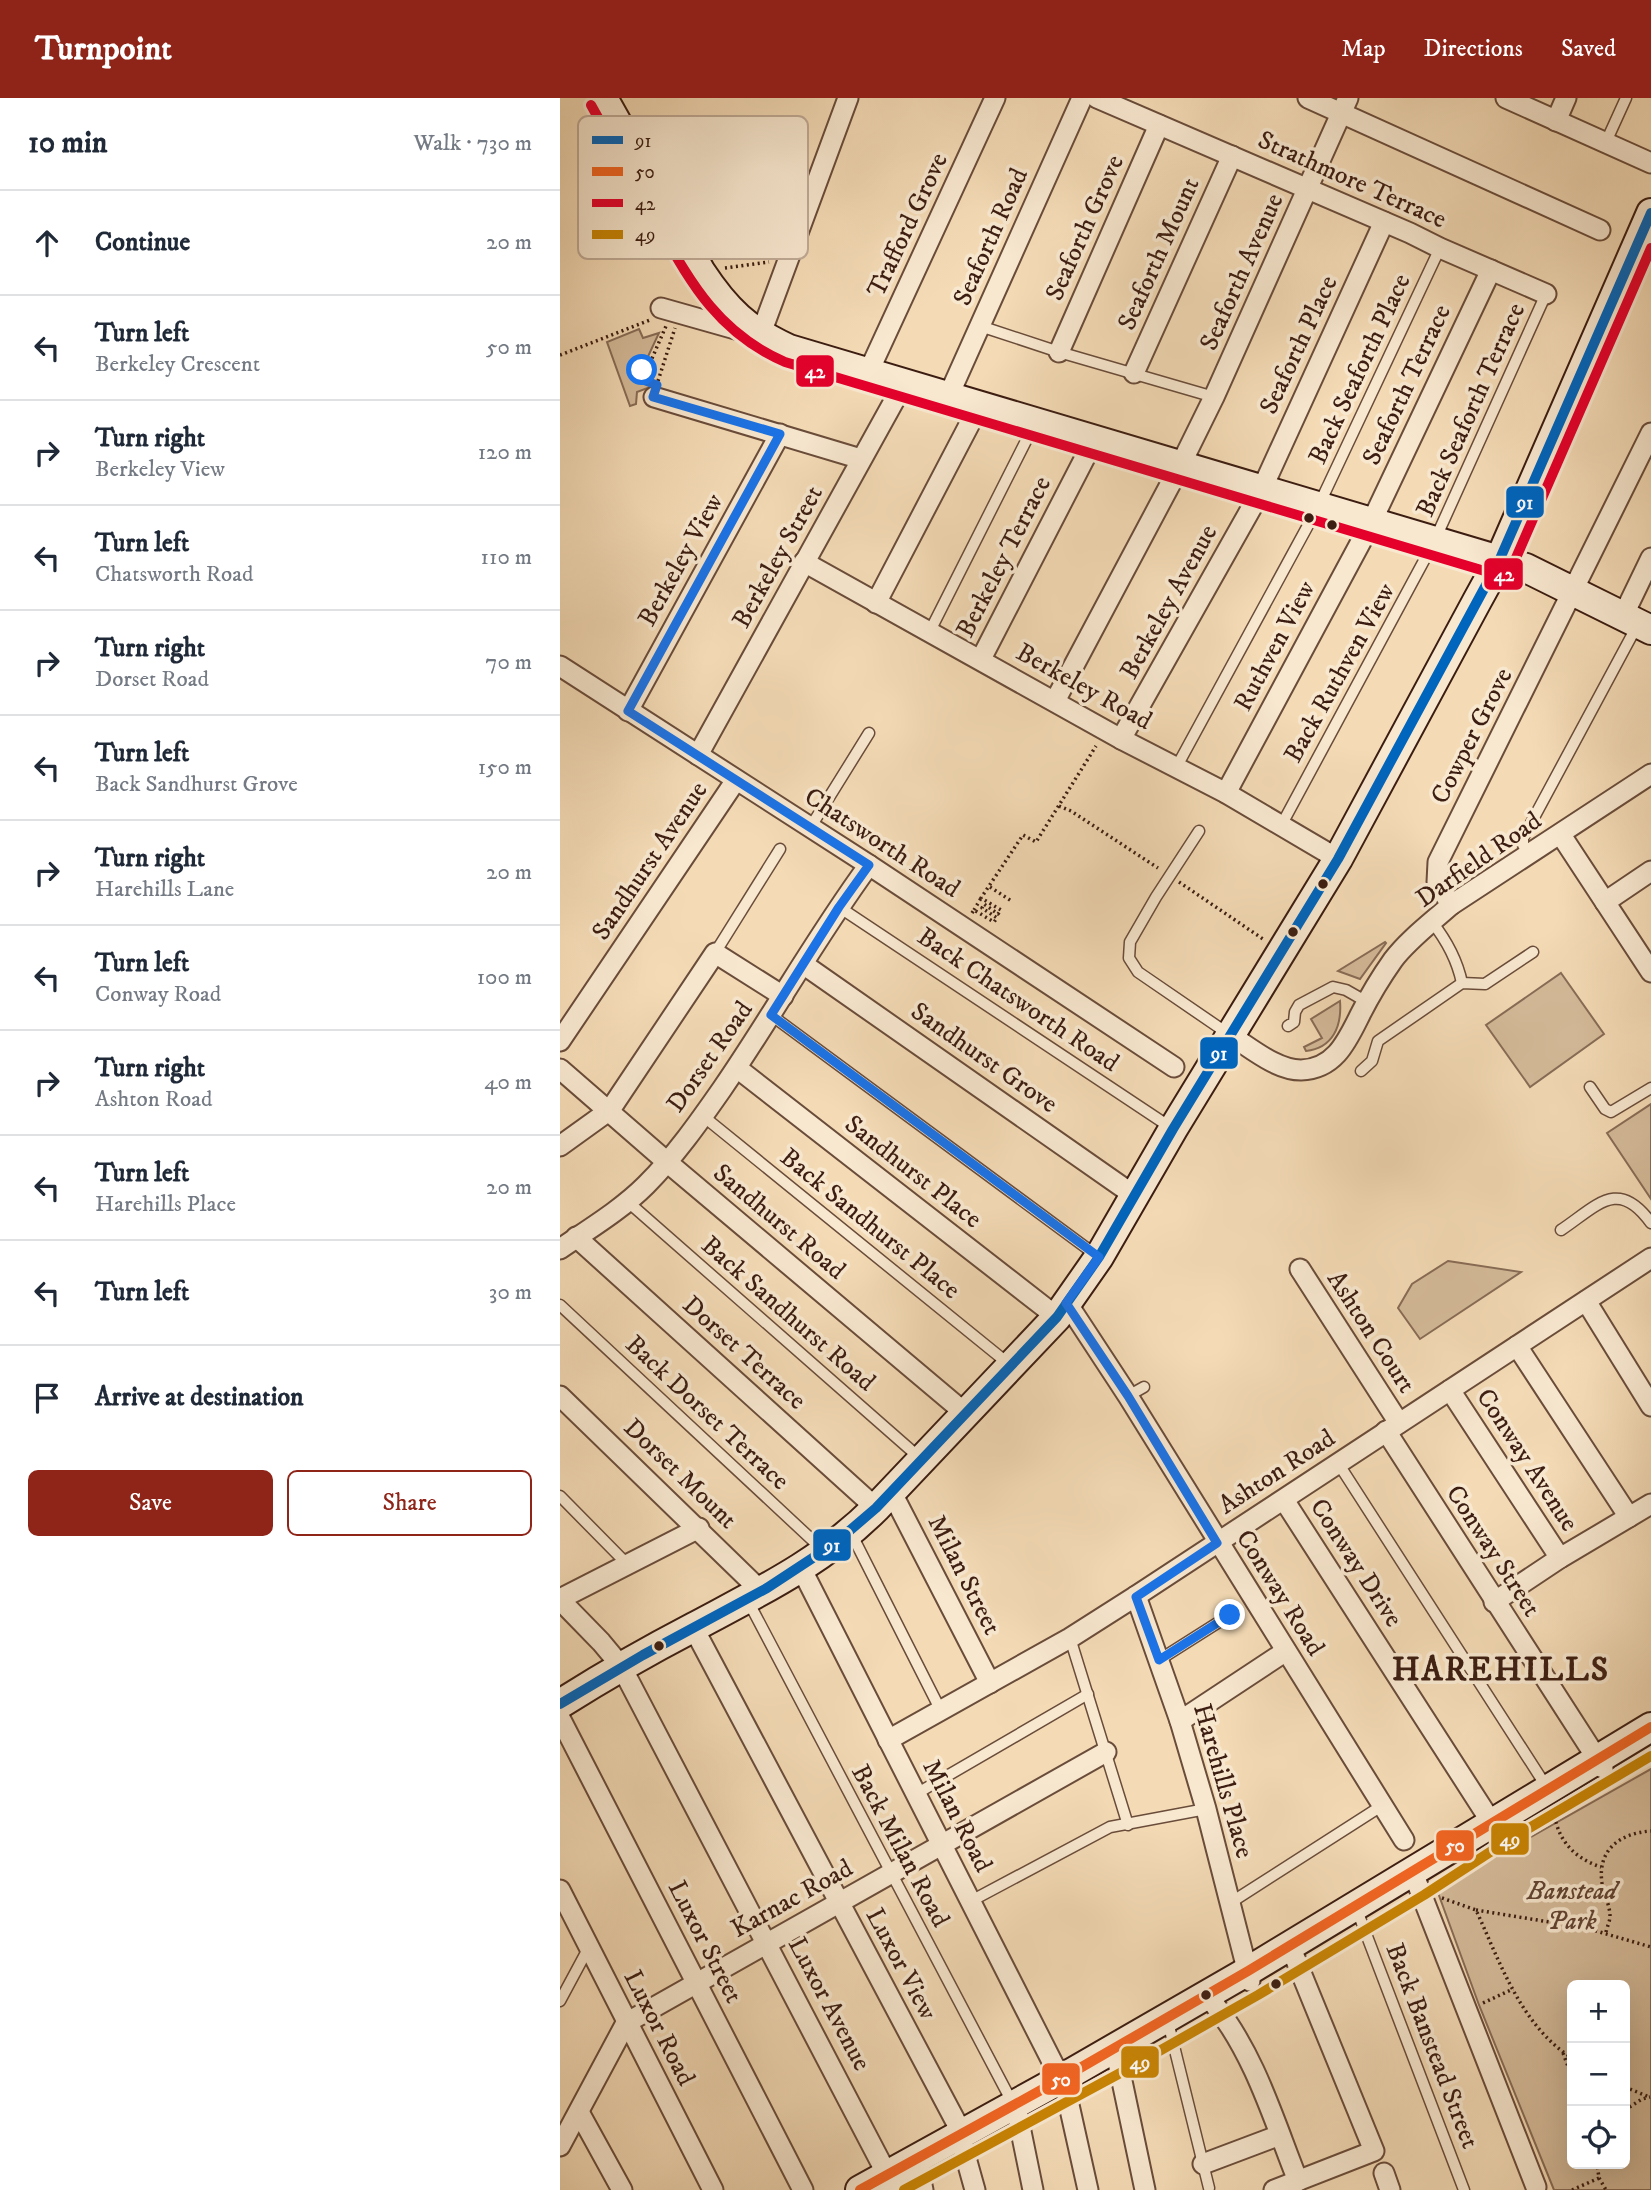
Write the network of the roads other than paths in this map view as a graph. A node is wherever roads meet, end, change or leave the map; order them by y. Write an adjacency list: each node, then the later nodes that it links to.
1 (603, 98): 11 (street)
2 (848, 98): 18 (street)
3 (995, 98): 32 (street, Trafford Grove)
4 (1082, 98): 29 (street, Seaforth Road)
5 (1097, 98): 13 (street, Strathmore Terrace)
6 (1308, 98): 10 (street)
7 (1506, 98): 12 (street)
8 (1566, 98): 12 (street)
9 (1626, 98): 14 (lane)
10 (1345, 106): 17 (street, Seaforth Avenue); 21 (street)
11 (613, 116)
12 (1556, 121): 14 (street)
13 (1159, 125): 15 (street, Strathmore Terrace); 31 (street, Seaforth Grove)
14 (1606, 142): 16 (street)
15 (1232, 156): 17 (street, Strathmore Terrace); 33 (street, Seaforth Mount)
16 (1642, 159)
17 (1308, 189): 20 (street, Strathmore Terrace); 37 (street, Seaforth Avenue)
18 (808, 207)
19 (1651, 213): 22 (street)
20 (1384, 222): 23 (street, Strathmore Terrace); 45 (street, Seaforth Place)
21 (1600, 230)
22 (1645, 243): 50 (street)
23 (1440, 248): 26 (street, Strathmore Terrace); 46 (lane, Back Seaforth Place)
24 (694, 259): 30 (street)
25 (789, 259): 30 (street)
26 (1491, 270): 27 (street, Strathmore Terrace); 47 (street, Seaforth Terrace)
27 (1546, 294): 48 (lane, Back Seaforth Terrace)
28 (671, 311): 30 (street)
29 (980, 326): 31 (lane); 36 (street, Seaforth Road)
30 (760, 336): 32 (street)
31 (1059, 352): 33 (lane)
32 (868, 373): 34 (street)
33 (1134, 373): 37 (lane)
34 (904, 383): 36 (street); 43 (street, Berkeley Street)
35 (653, 397): 41 (street)
36 (948, 397): 38 (street)
37 (1214, 397): 44 (street, Seaforth Avenue)
38 (979, 406): 39 (street); 53 (street)
39 (1035, 423): 42 (street); 55 (lane)
40 (1651, 433): 52 (street, Cowper Grove)
41 (780, 434): 43 (street); 59 (street, Berkeley View)
42 (1094, 440): 44 (street); 56 (street, Berkeley Terrace)
43 (861, 459): 51 (street, Berkeley Street)
44 (1180, 466): 45 (street); 58 (street, Seaforth Avenue)
45 (1261, 491): 46 (street); 61 (street, Berkeley Avenue)
46 (1318, 508): 47 (street); 63 (lane, Back Seaforth Place)
47 (1371, 523): 48 (street); 66 (street, Ruthven View)
48 (1434, 542): 50 (street); 67 (lane, Back Ruthven View)
49 (1651, 558): 54 (street)
50 (1499, 561): 52 (street); 73 (street)
51 (804, 562): 53 (street, Berkeley Road); 62 (street, Berkeley Street)
52 (1574, 591): 54 (street); 77 (street, Cowper Grove)
53 (876, 603): 55 (street, Berkeley Road)
54 (1637, 624): 72 (lane)
55 (930, 631): 56 (street, Berkeley Road)
56 (981, 659): 58 (street, Berkeley Road)
57 (560, 666): 59 (street, Chatsworth Road)
58 (1055, 701): 61 (street, Berkeley Road)
59 (628, 711): 62 (street, Chatsworth Road)
60 (869, 733): 68 (lane)
61 (1114, 734): 63 (street, Berkeley Road)
62 (698, 755): 65 (street, Chatsworth Road)
63 (1176, 768): 66 (street, Berkeley Road)
64 (1651, 774): 70 (street, Darfield Road)
65 (736, 780): 68 (street, Chatsworth Road); 90 (street, Sandhurst Avenue)
66 (1226, 793): 67 (street, Berkeley Road)
67 (1282, 824): 73 (street, Berkeley Road)
68 (810, 828): 74 (street, Chatsworth Road)
69 (1199, 831): 89 (lane)
70 (1561, 835): 72 (street, Darfield Road); 76 (street)
71 (780, 849): 81 (lane)
72 (1529, 856): 77 (street, Darfield Road)
73 (1338, 859): 89 (street)
74 (869, 865): 78 (street, Dorset Road); 91 (street, Chatsworth Road)
75 (1651, 872): 76 (street)
76 (1605, 902): 83 (street)
77 (1451, 905): 79 (street, Darfield Road)
78 (839, 907): 82 (street, Dorset Road); 99 (lane, Back Chatsworth Road)
79 (1432, 922): 84 (lane); 86 (street, Darfield Road)
80 (1533, 951): 84 (lane)
81 (715, 953): 85 (street); 97 (street)
82 (803, 964): 85 (street, Dorset Road); 102 (street, Sandhurst Grove)
83 (1650, 969)
84 (1462, 983): 94 (lane)
85 (783, 996): 87 (street, Dorset Road)
86 (1367, 1002): 88 (lane); 89 (street, Darfield Road)
87 (771, 1015): 92 (street, Dorset Road); 108 (lane)
88 (1288, 1026)
89 (1230, 1035): 99 (street)
90 (560, 1041)
91 (1174, 1066)
92 (737, 1068): 98 (street, Dorset Road); 113 (street, Sandhurst Place)
93 (560, 1069): 97 (street, Sandhurst Road)
94 (1362, 1070)
95 (1590, 1087): 96 (lane)
96 (1651, 1087)
97 (610, 1110): 100 (street); 101 (street, Sandhurst Road)
98 (703, 1116): 101 (street, Dorset Road); 115 (lane, Back Sandhurst Place)
99 (1173, 1129): 102 (street)
100 (560, 1146)
101 (667, 1162): 103 (street, Dorset Road); 119 (street, Sandhurst Road)
102 (1135, 1196): 108 (street)
103 (627, 1201): 106 (street, Dorset Road); 121 (lane, Back Sandhurst Road)
104 (1651, 1223): 105 (lane)
105 (1561, 1230)
106 (576, 1237): 107 (street, Dorset Road); 124 (street, Dorset Terrace)
107 (560, 1249)
108 (1099, 1257): 113 (street)
109 (1650, 1259): 111 (street, Ashton Road)
110 (1300, 1269): 120 (street, Ashton Court)
111 (1586, 1301): 114 (street, Ashton Road); 118 (street)
112 (560, 1304): 131 (lane, Back Dorset Terrace)
113 (1062, 1310): 115 (street); 130 (street, Conway Road)
114 (1517, 1346): 116 (street, Ashton Road); 127 (street)
115 (1010, 1365): 119 (street)
116 (1450, 1390): 120 (street, Ashton Road); 132 (street, Conway Avenue)
117 (560, 1395): 128 (street, Dorset Mount)
118 (1651, 1406)
119 (965, 1413): 121 (street)
120 (1392, 1427): 122 (street, Ashton Road); 137 (street, Conway Street)
121 (921, 1460): 124 (street)
122 (1338, 1463): 125 (street, Ashton Road); 156 (lane)
123 (560, 1496): 133 (lane)
124 (883, 1499): 129 (street); 145 (street, Milan Street)
125 (1283, 1500): 130 (street, Ashton Road); 161 (street, Conway Drive)
126 (1651, 1504): 127 (street)
127 (1629, 1517): 132 (street)
128 (699, 1528): 133 (street); 135 (street, Dorset Mount)
129 (851, 1533): 131 (street); 148 (lane)
130 (1217, 1543): 136 (street, Ashton Road); 142 (street, Conway Road)
131 (826, 1552): 134 (street)
132 (1560, 1558): 137 (street)
133 (628, 1565): 138 (street)
134 (801, 1568): 135 (street); 152 (street, Milan Road)
135 (754, 1595): 140 (street); 164 (lane, Back Milan Road)
136 (1136, 1597): 141 (street, Ashton Road); 143 (street, Harehills Place)
137 (1494, 1602): 155 (street, Conway Street)
138 (562, 1605): 144 (street, Luxor Avenue)
139 (1230, 1615): 143 (lane)
140 (693, 1627): 144 (street); 168 (street, Luxor View)
141 (1070, 1637): 145 (street, Ashton Road); 146 (lane)
142 (1286, 1651): 150 (street); 158 (street, Conway Road)
143 (1159, 1660): 150 (street, Harehills Place)
144 (621, 1666): 147 (street); 171 (street, Luxor Avenue)
145 (990, 1683): 148 (street, Ashton Road)
146 (1088, 1694): 154 (lane); 157 (lane)
147 (560, 1704)
148 (941, 1711): 152 (street, Ashton Road)
149 (560, 1718): 175 (street, Luxor Street)
150 (1180, 1721): 159 (street, Harehills Place)
151 (1651, 1727): 155 (street)
152 (888, 1740): 157 (street, Milan Road)
153 (1651, 1740): 155 (street)
154 (1106, 1752): 160 (lane); 163 (street, Karnac Road)
155 (1600, 1764): 156 (street)
156 (1550, 1793): 161 (street)
157 (916, 1794): 163 (street, Milan Road)
158 (1382, 1805): 162 (street, Conway Road); 169 (lane)
159 (1206, 1809): 160 (lane); 169 (street, Harehills Place)
160 (1128, 1825): 167 (lane)
161 (1494, 1826): 165 (street); 174 (street)
162 (1404, 1840)
163 (942, 1845): 164 (street, Karnac Road); 167 (street, Milan Road)
164 (891, 1873): 168 (street, Karnac Road); 182 (lane, Back Milan Road)
165 (1417, 1883): 170 (street); 191 (street)
166 (560, 1890): 172 (street, Luxor Road)
167 (971, 1901): 181 (street, Milan Road)
168 (838, 1903): 171 (street, Karnac Road); 185 (street, Luxor View)
169 (1230, 1903): 174 (street, Harehills Place)
170 (1360, 1918): 173 (street); 202 (lane, Back Banstead Street)
171 (767, 1944): 175 (street, Karnac Road); 190 (street, Luxor Avenue)
172 (590, 1947): 176 (lane); 178 (street, Luxor Road)
173 (1294, 1958): 174 (street); 189 (street)
174 (1249, 1977): 177 (street); 180 (street)
175 (697, 1983): 178 (street, Karnac Road); 195 (street, Luxor Street)
176 (560, 2001)
177 (1223, 2015): 179 (street); 184 (street)
178 (626, 2023): 183 (street); 194 (street, Luxor Road)
179 (1170, 2030): 180 (street); 187 (lane)
180 (1116, 2053): 181 (street); 200 (street)
181 (1063, 2083): 182 (street); 199 (street, Milan Road)
182 (1015, 2108): 185 (street); 198 (street)
183 (579, 2112): 186 (street); 193 (street)
184 (1280, 2135): 187 (street); 189 (street)
185 (961, 2137): 188 (street); 190 (street); 197 (street, Luxor View)
186 (560, 2146)
187 (1203, 2164): 192 (lane)
188 (920, 2178): 190 (street)
189 (1298, 2181): 201 (street)
190 (885, 2182): 196 (street)
191 (1536, 2187)
192 (1209, 2188)
193 (622, 2190)
194 (713, 2190)
195 (803, 2190)
196 (860, 2190)
197 (975, 2190)
198 (1033, 2190)
199 (1088, 2190)
200 (1144, 2190)
201 (1274, 2190)
202 (1464, 2190)

